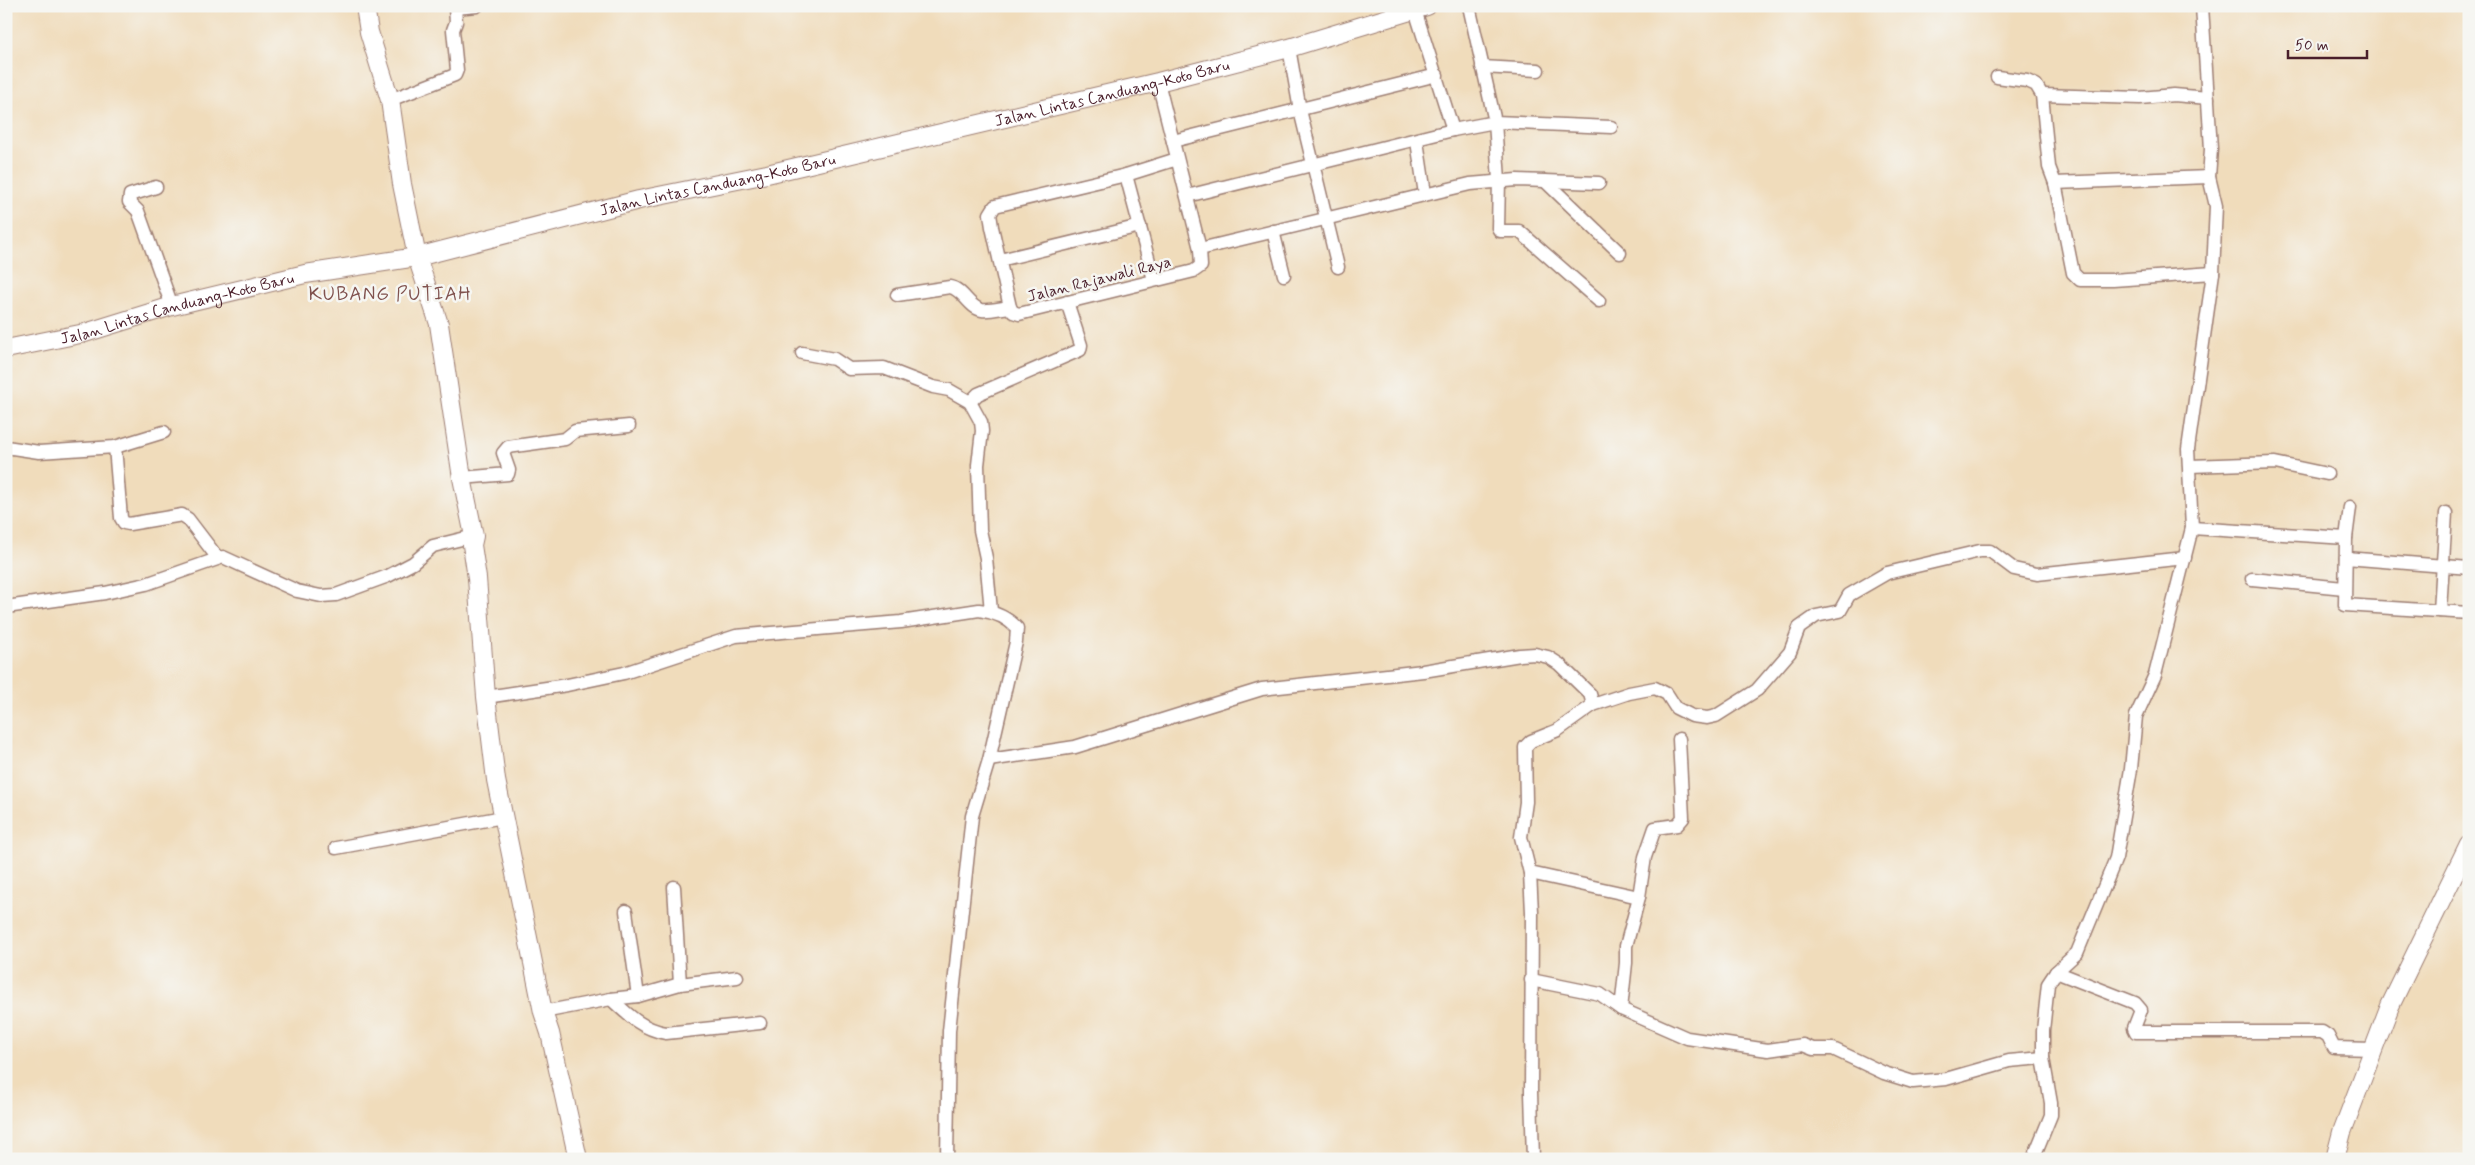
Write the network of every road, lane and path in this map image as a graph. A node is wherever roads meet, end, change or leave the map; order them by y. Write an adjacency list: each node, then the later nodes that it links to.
1 (365, 6): 14 (street)
2 (477, 6): 14 (street)
3 (1468, 6): 7 (street)
4 (2202, 6): 13 (street)
5 (1421, 8): 6 (street, Jalan Lintas Canduang-Koto Baru); 9 (street)
6 (1289, 48): 11 (street, Jalan Lintas Canduang-Koto Baru); 15 (street)
7 (1482, 68): 8 (street); 16 (street)
8 (1538, 70)
9 (1437, 75): 15 (street); 18 (street)
10 (1997, 76): 12 (street)
11 (1158, 82): 19 (street); 37 (street, Jalan Lintas Canduang-Koto Baru)
12 (2042, 95): 13 (street); 27 (street)
13 (2208, 98): 24 (street)
14 (390, 100): 37 (street)
15 (1300, 110): 19 (street); 22 (street)
16 (1494, 122): 17 (street); 18 (street); 25 (street)
17 (1611, 127)
18 (1453, 130): 20 (street)
19 (1172, 141): 21 (street)
20 (1417, 141): 22 (street); 30 (street)
21 (1177, 159): 23 (street, Jalan Rajawali Raya); 31 (street)
22 (1315, 165): 31 (street); 32 (street)
23 (1126, 175): 33 (street); 38 (street, Jalan Rajawali Raya)
24 (2209, 176): 27 (street); 40 (street)
25 (1499, 180): 26 (street); 30 (street); 44 (street)
26 (1545, 181): 28 (street); 36 (street)
27 (2055, 182): 40 (street)
28 (1599, 183)
29 (156, 187): 46 (street)
30 (1426, 194): 32 (street)
31 (1187, 196): 35 (street)
32 (1327, 217): 34 (street); 39 (street)
33 (1140, 226): 38 (street); 42 (street)
34 (1273, 231): 35 (street); 41 (street)
35 (1200, 248): 42 (street, Jalan Rajawali Raya)
36 (1620, 253)
37 (417, 256): 46 (street, Jalan Lintas Canduang-Koto Baru); 57 (street)
38 (1000, 260): 47 (street, Jalan Rajawali Raya)
39 (1338, 267)
40 (2213, 273): 55 (street)
41 (1284, 274)
42 (1154, 280): 45 (street, Jalan Rajawali Raya)
43 (897, 296): 47 (street)
44 (1599, 301)
45 (1067, 302): 47 (street, Jalan Rajawali Raya); 50 (street)
46 (172, 306): 48 (street, Jalan Lintas Canduang-Koto Baru)
47 (1010, 307)
48 (6, 349)
49 (802, 353): 50 (street)
50 (970, 402): 71 (street)
51 (628, 426): 57 (street)
52 (164, 432): 54 (street)
53 (6, 447): 54 (street)
54 (114, 447): 63 (street)
55 (2190, 466): 56 (street); 60 (street)
56 (2327, 474)
57 (462, 478): 61 (street)
58 (2350, 507): 62 (street)
59 (2446, 513): 66 (street)
60 (2192, 528): 62 (street); 64 (street)
61 (474, 536): 63 (street); 74 (street)
62 (2346, 538): 65 (street)
63 (217, 557): 70 (street)
64 (2185, 558): 75 (street); 85 (street)
65 (2346, 558): 66 (street); 69 (street)
66 (2444, 566): 67 (street); 72 (street)
67 (2469, 568)
68 (2252, 579): 69 (street)
69 (2344, 588): 72 (street)
70 (6, 607)
71 (991, 611): 74 (street); 77 (street)
72 (2440, 611): 73 (street)
73 (2469, 612)
74 (486, 697): 78 (street)
75 (1593, 705): 77 (street); 81 (street)
76 (1680, 739): 83 (street)
77 (989, 760): 97 (street)
78 (503, 817): 80 (street); 92 (street)
79 (2469, 844): 94 (street)
80 (336, 848)
81 (1530, 873): 83 (street); 87 (street)
82 (674, 887): 88 (street)
83 (1639, 897): 91 (street)
84 (626, 910): 89 (street)
85 (2056, 972): 94 (street); 95 (street)
86 (737, 977): 88 (street)
87 (1531, 980): 91 (street); 98 (street)
88 (680, 984): 89 (street)
89 (638, 996): 90 (street)
90 (611, 999): 92 (street); 93 (street)
91 (1621, 1009): 95 (street)
92 (543, 1012): 96 (street)
93 (760, 1022)
94 (2373, 1049): 100 (street)
95 (2043, 1058): 99 (street)
96 (578, 1159)
97 (947, 1159)
98 (1534, 1159)
99 (2033, 1159)
100 (2335, 1159)

